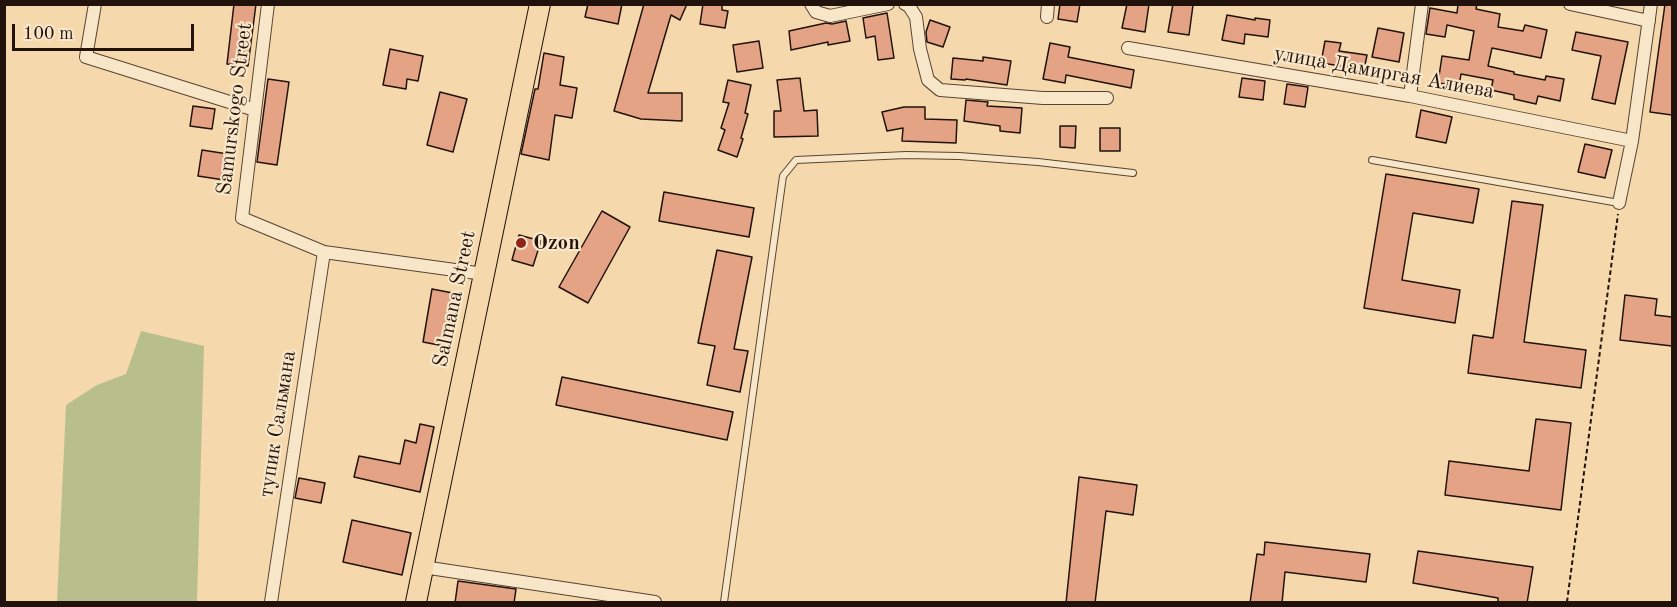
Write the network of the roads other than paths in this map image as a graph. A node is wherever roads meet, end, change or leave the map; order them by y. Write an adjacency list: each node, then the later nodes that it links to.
1 (94, 4): 14 (street)
2 (268, 4): 14 (street, Samurskogo Street)
3 (540, 4): 20 (main road, Salmana Street)
4 (811, 4): 5 (street)
5 (888, 4)
6 (904, 4): 13 (street)
7 (1422, 4): 12 (street)
8 (1570, 4): 10 (street)
9 (1651, 4): 10 (street)
10 (1649, 21): 15 (street)
11 (1128, 48): 12 (street, улица Дамиргая Алиева)
12 (1410, 96): 15 (street, улица Дамиргая Алиева)
13 (1107, 98)
14 (255, 110): 19 (street, Samurskogo Street)
15 (1632, 141): 18 (street)
16 (1372, 160): 18 (lane)
17 (1133, 173): 26 (lane)
18 (1620, 202)
19 (324, 252): 20 (street); 23 (street, тупик Сальмана)
20 (484, 274): 21 (main road, Salmana Street)
21 (423, 567): 22 (street); 24 (main road, Salmana Street)
22 (591, 598): 25 (street)
23 (271, 603)
24 (416, 603)
25 (655, 603)
26 (724, 603)

